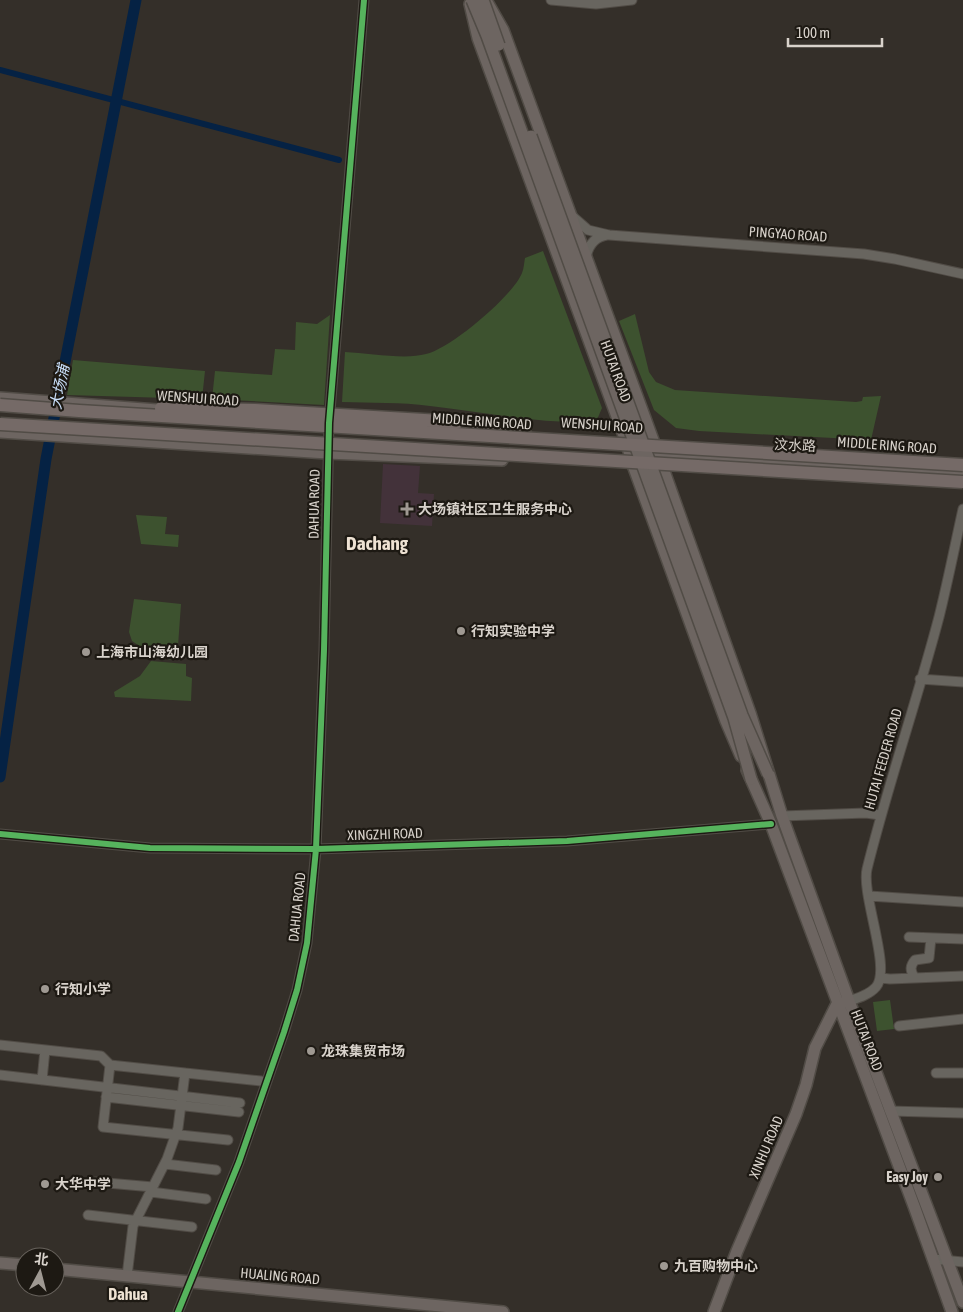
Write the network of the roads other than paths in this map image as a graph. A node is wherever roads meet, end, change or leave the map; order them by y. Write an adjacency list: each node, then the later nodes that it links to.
1 (364, 0): 13 (street, DAHUA ROAD)
2 (470, 0): 17 (main road, HUTAI ROAD); 33 (main road, HUTAI ROAD, bridge)
3 (486, 0): 6 (main road, HUTAI ROAD); 32 (main road, HUTAI ROAD, bridge)
4 (552, 0): 5 (street)
5 (632, 0)
6 (570, 214): 7 (street, PINGYAO ROAD); 8 (main road, HUTAI ROAD)
7 (609, 235): 8 (street); 9 (street, PINGYAO ROAD)
8 (586, 258): 19 (main road, HUTAI ROAD)
9 (963, 274)
10 (0, 398): 13 (main road, WENSHUI ROAD)
11 (0, 404): 12 (highway, MIDDLE RING ROAD, bridge)
12 (64, 410): 16 (highway, bridge); 21 (highway, MIDDLE RING ROAD, bridge)
13 (329, 423): 16 (main road, WENSHUI ROAD); 18 (street, DAHUA ROAD)
14 (0, 424): 28 (highway, bridge)
15 (0, 432): 18 (main road, WENSHUI ROAD)
16 (535, 436): 17 (main road, WENSHUI ROAD)
17 (626, 441): 19 (main road, 汶水路); 22 (main road, HUTAI ROAD)
18 (327, 453): 22 (main road, WENSHUI ROAD); 38 (street, DAHUA ROAD)
19 (658, 455): 20 (main road, 汶水路); 21 (main road, WENSHUI ROAD); 22 (main road, WENSHUI ROAD); 24 (main road, 汶水路); 25 (main road, WENSHUI ROAD); 32 (main road, HUTAI ROAD)
20 (746, 462): 23 (main road, 汶水路); 25 (main road)
21 (963, 464)
22 (633, 465): 33 (main road, HUTAI ROAD)
23 (852, 469): 26 (main road, 汶水路); 27 (main road)
24 (963, 469)
25 (774, 474): 27 (main road, WENSHUI ROAD)
26 (963, 476)
27 (827, 477): 28 (main road, WENSHUI ROAD)
28 (963, 484)
29 (963, 509): 30 (street, HUTAI FEEDER ROAD)
30 (920, 679): 31 (street); 34 (street, HUTAI FEEDER ROAD)
31 (963, 682)
32 (768, 774): 35 (main road, HUTAI ROAD)
33 (751, 779): 36 (main road, HUTAI ROAD)
34 (880, 815): 35 (street); 39 (street, HUTAI FEEDER ROAD)
35 (782, 816): 47 (main road, HUTAI ROAD)
36 (771, 824): 38 (street, XINGZHI ROAD); 48 (main road, HUTAI ROAD)
37 (0, 834): 38 (street, XINGZHI ROAD)
38 (316, 849): 82 (street, DAHUA ROAD)
39 (869, 896): 40 (street); 46 (street, HUTAI FEEDER ROAD)
40 (963, 902)
41 (909, 937): 42 (street)
42 (931, 938): 43 (street); 45 (street)
43 (963, 939)
44 (963, 976): 45 (street)
45 (914, 977): 46 (street)
46 (881, 978): 47 (street)
47 (849, 1001): 48 (main road); 63 (main road, HUTAI ROAD)
48 (837, 1004): 75 (main road, HUTAI ROAD); 87 (main road, XINHU ROAD)
49 (963, 1019): 50 (street)
50 (899, 1026)
51 (0, 1045): 52 (street)
52 (45, 1050): 53 (street); 58 (street)
53 (110, 1066): 54 (street); 60 (street)
54 (185, 1073): 59 (street); 61 (street)
55 (936, 1073): 56 (street)
56 (963, 1073)
57 (0, 1075): 58 (street)
58 (42, 1080): 60 (street)
59 (261, 1080)
60 (106, 1093): 61 (street); 65 (street)
61 (181, 1101): 62 (street); 65 (street)
62 (239, 1107)
63 (890, 1111): 64 (street); 76 (main road, HUTAI ROAD)
64 (963, 1113)
65 (176, 1135): 66 (street); 67 (street)
66 (228, 1140)
67 (165, 1164): 68 (street); 70 (street)
68 (216, 1170)
69 (96, 1182): 70 (street)
70 (152, 1190): 71 (street); 73 (street)
71 (206, 1199)
72 (88, 1215): 73 (street)
73 (136, 1220): 74 (street); 81 (street)
74 (192, 1227)
75 (933, 1259): 76 (street); 88 (main road, HUTAI ROAD)
76 (947, 1262): 77 (street); 83 (main road, HUTAI ROAD)
77 (963, 1262)
78 (0, 1263): 79 (main road)
79 (15, 1265)
80 (65, 1269): 81 (main road, HUALING ROAD)
81 (127, 1276): 82 (main road, HUALING ROAD)
82 (190, 1282): 84 (main road, HUALING ROAD); 85 (street, DAHUA ROAD)
83 (963, 1302)
84 (400, 1307): 86 (main road, HUALING ROAD)
85 (178, 1312)
86 (503, 1312)
87 (714, 1312)
88 (952, 1312)

